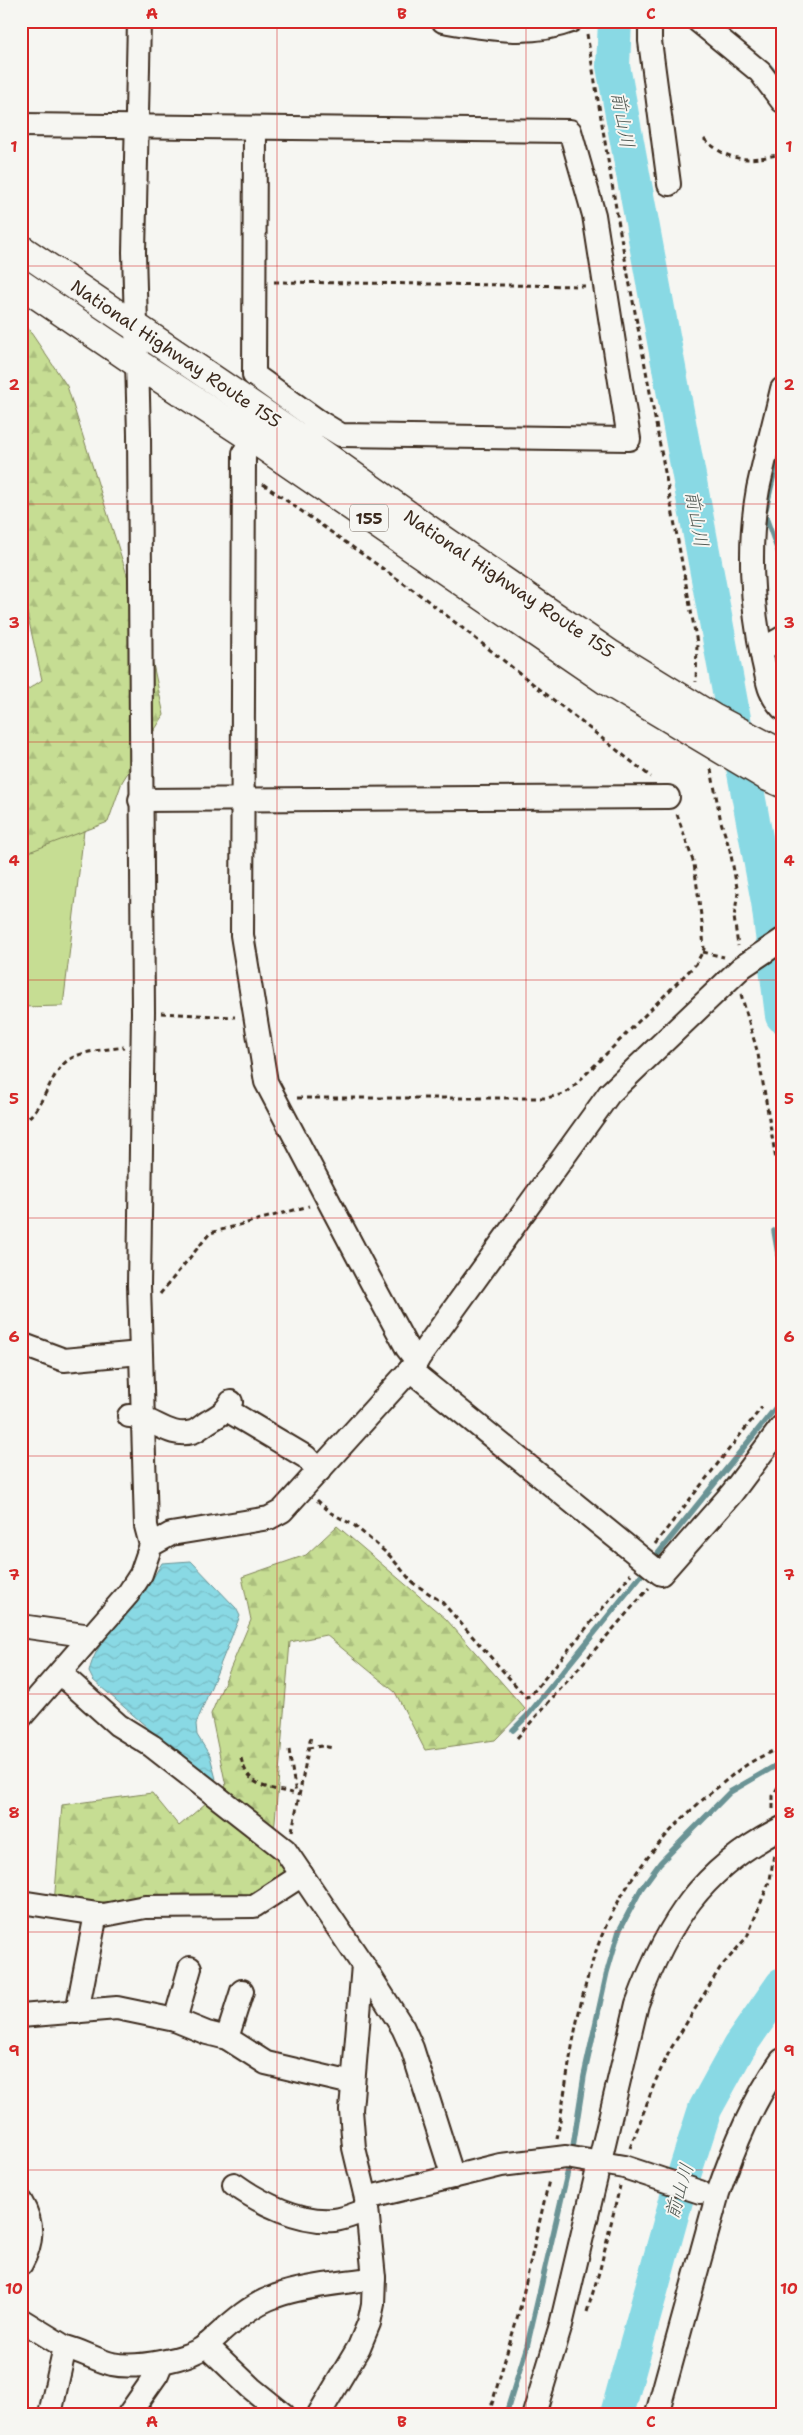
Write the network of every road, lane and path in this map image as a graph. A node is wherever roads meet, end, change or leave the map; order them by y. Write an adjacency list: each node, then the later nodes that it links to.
1 (139, 21): 8 (street)
2 (443, 21): 5 (street)
3 (650, 21): 12 (street)
4 (698, 21): 6 (street)
5 (571, 22): 26 (path)
6 (782, 101)
7 (21, 125): 8 (street)
8 (136, 125): 9 (street); 17 (street)
9 (255, 128): 14 (street); 16 (street)
10 (704, 139): 11 (path)
11 (782, 154)
12 (669, 184)
13 (21, 249): 17 (highway, National Highway Route 155 / 155)
14 (254, 282): 16 (path); 20 (street)
15 (21, 284): 18 (highway, National Highway Route 155 / 155)
16 (606, 286): 20 (street)
17 (135, 326): 18 (street); 20 (highway, National Highway Route 155 / 155)
18 (137, 363): 21 (highway, National Highway Route 155 / 155); 31 (street)
19 (782, 389): 24 (street)
20 (311, 431): 26 (highway, National Highway Route 155 / 155)
21 (252, 438): 22 (street); 26 (highway, National Highway Route 155 / 155)
22 (244, 476): 29 (path); 30 (street)
23 (782, 638): 24 (street)
24 (761, 650): 25 (street)
25 (782, 708)
26 (707, 728): 27 (highway, National Highway Route 155 / 155); 28 (highway, National Highway Route 155 / 155); 33 (path)
27 (772, 750)
28 (775, 780)
29 (668, 797): 30 (street); 37 (path)
30 (242, 799): 31 (street); 35 (street)
31 (140, 800): 34 (street)
32 (782, 940): 33 (street)
33 (742, 968): 39 (path); 44 (street)
34 (143, 1012): 35 (path); 36 (street)
35 (255, 1018): 37 (street)
36 (142, 1047): 38 (path); 41 (street)
37 (274, 1101): 40 (street)
38 (21, 1122)
39 (782, 1195)
40 (328, 1201): 41 (path); 44 (street)
41 (139, 1312): 43 (street)
42 (21, 1344): 43 (street)
43 (140, 1353): 46 (street)
44 (414, 1366): 48 (street); 50 (street)
45 (762, 1407): 50 (path)
46 (135, 1417): 48 (street); 49 (street)
47 (782, 1426): 51 (street)
48 (312, 1479): 49 (street); 50 (path)
49 (151, 1545): 53 (street)
50 (642, 1560): 51 (street)
51 (661, 1574): 57 (path)
52 (21, 1626): 53 (street)
53 (92, 1636): 54 (street)
54 (60, 1673): 55 (street); 66 (street)
55 (21, 1717)
56 (311, 1736): 59 (path)
57 (517, 1738)
58 (782, 1746): 79 (path)
59 (308, 1748): 60 (path); 64 (path)
60 (333, 1748)
61 (289, 1750): 64 (path)
62 (241, 1758): 64 (path)
63 (782, 1778): 65 (path)
64 (298, 1795): 66 (path)
65 (776, 1829): 80 (street); 81 (path)
66 (285, 1850): 67 (street)
67 (302, 1875): 69 (street); 70 (street)
68 (21, 1902): 69 (street)
69 (96, 1914): 73 (street)
70 (363, 1965): 78 (street); 82 (street)
71 (190, 1968): 75 (street)
72 (242, 1991): 76 (street)
73 (78, 2012): 74 (street); 75 (street)
74 (21, 2016)
75 (175, 2020): 76 (street)
76 (227, 2038): 78 (street)
77 (780, 2064): 100 (street)
78 (352, 2083): 86 (street)
79 (553, 2159): 80 (street); 82 (street); 98 (path)
80 (600, 2162): 81 (street); 99 (street)
81 (633, 2171): 84 (street); 89 (path)
82 (453, 2176): 86 (street)
83 (235, 2192): 86 (street)
84 (700, 2192)
85 (21, 2202): 87 (street)
86 (367, 2210): 88 (street)
87 (21, 2264)
88 (374, 2278): 91 (street); 97 (street)
89 (586, 2314)
90 (21, 2320): 92 (street)
91 (206, 2345): 93 (street); 96 (street)
92 (65, 2347): 93 (street); 94 (street)
93 (162, 2362): 95 (street)
94 (50, 2414)
95 (129, 2414)
96 (283, 2414)
97 (319, 2414)
98 (488, 2414)
99 (534, 2414)
100 (657, 2414)

